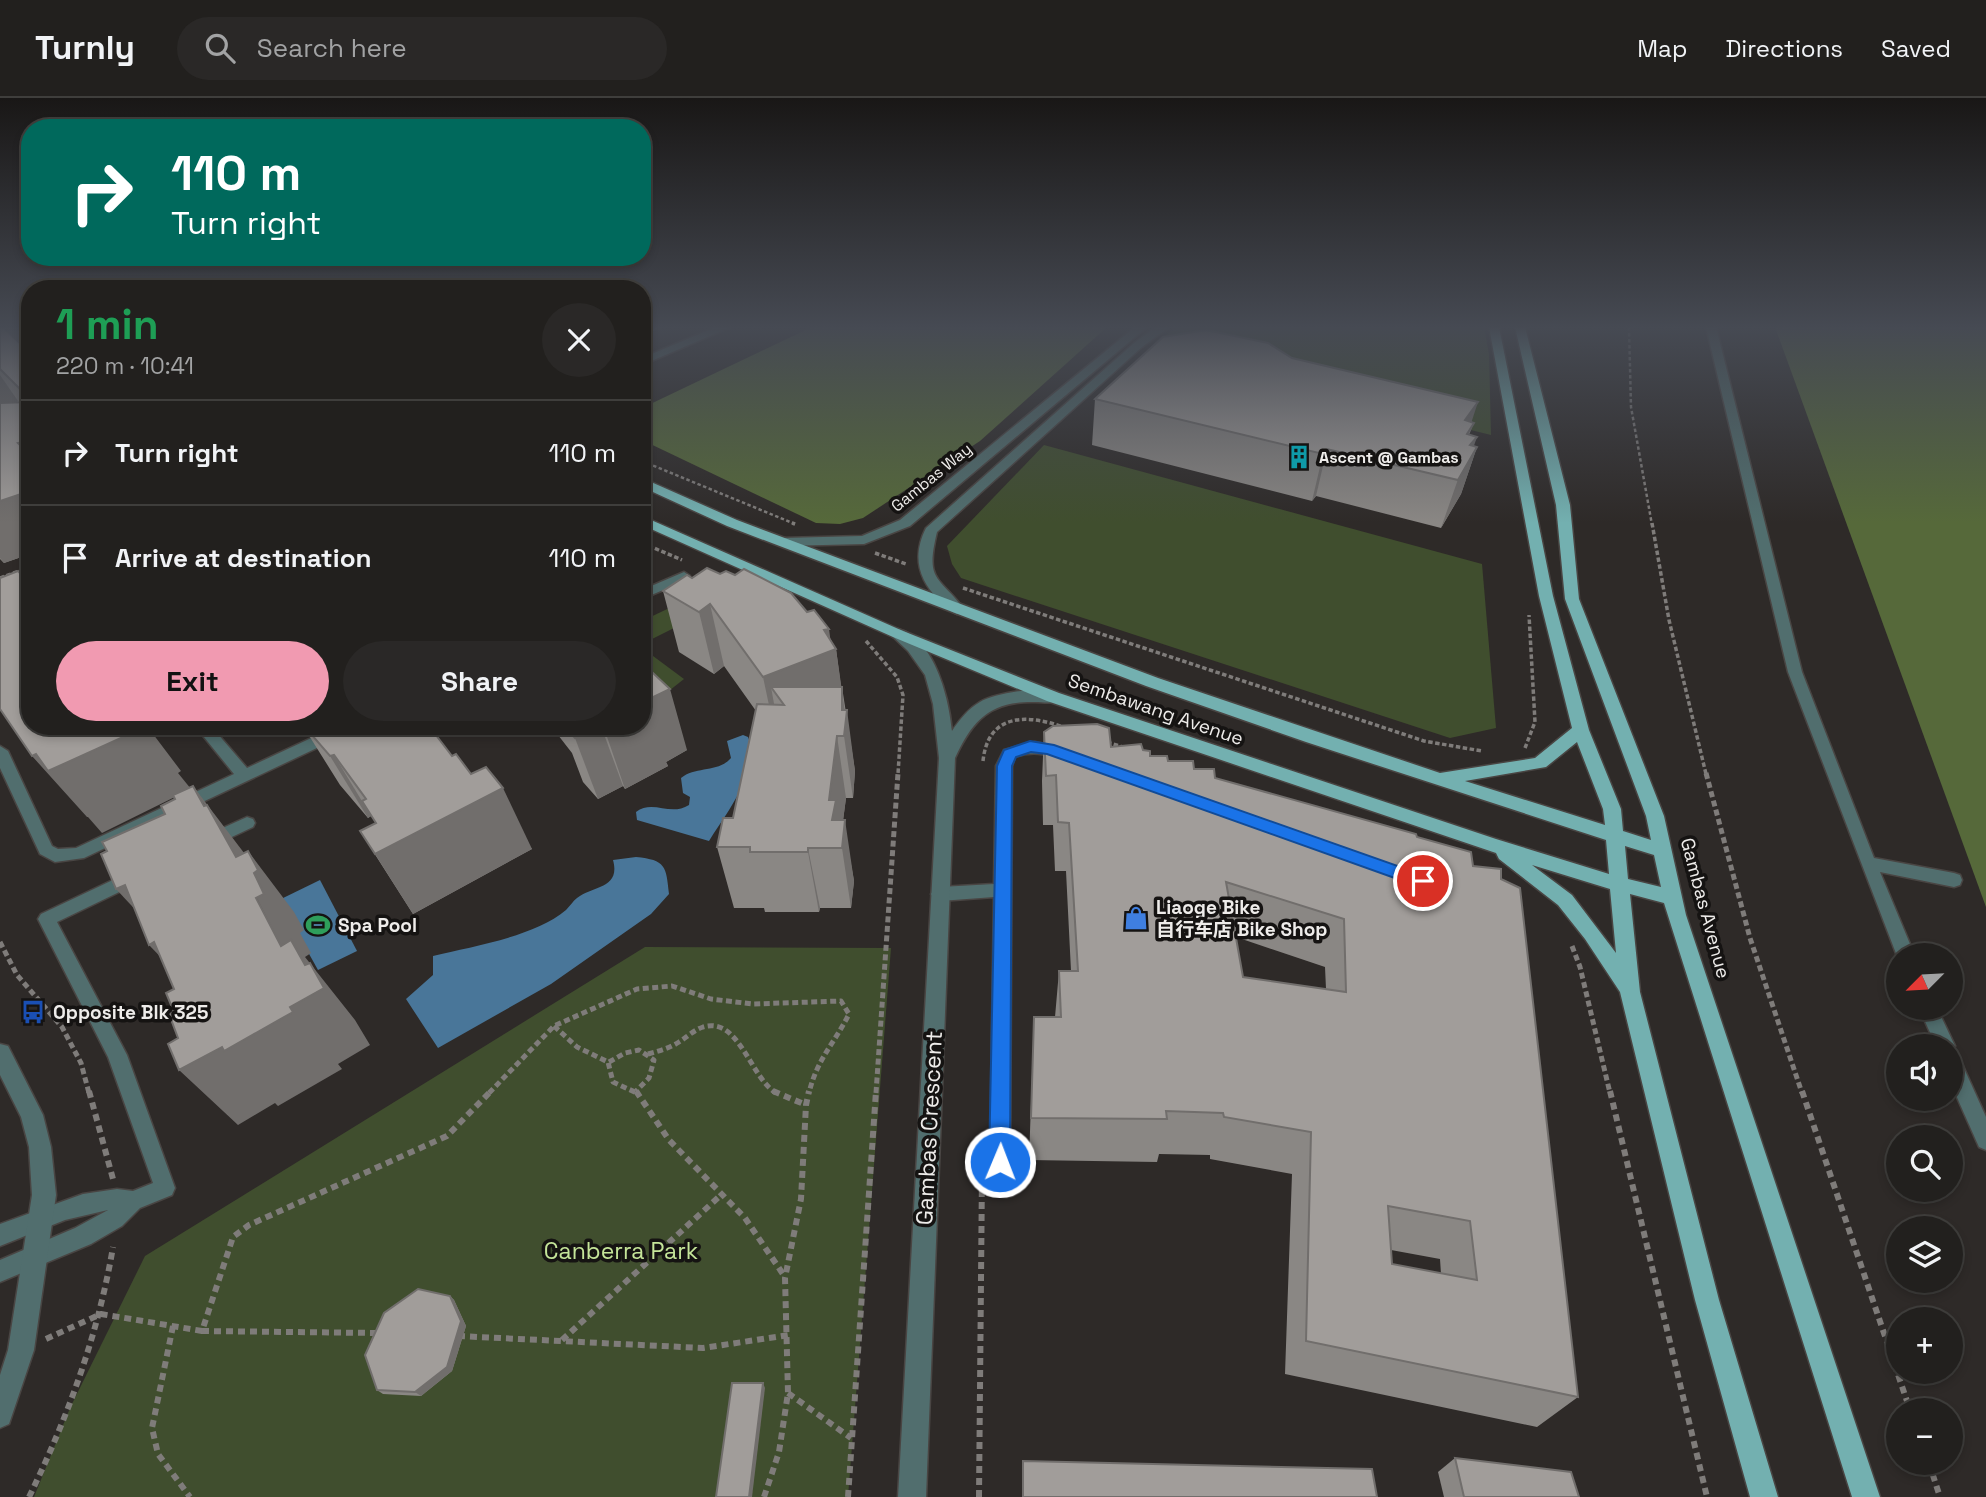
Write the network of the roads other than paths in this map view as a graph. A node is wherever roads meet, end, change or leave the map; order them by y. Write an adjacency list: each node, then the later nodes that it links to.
1 (1063, 392): 8 (street, Gambas Way)
2 (1085, 392): 11 (street, Gambas Way)
3 (1507, 392): 14 (main road)
4 (1536, 392): 26 (main road, Gambas Avenue)
5 (1727, 392): 27 (lane)
6 (651, 486): 8 (main road, Sembawang Avenue)
7 (651, 524): 12 (main road, Sembawang Avenue)
8 (783, 542): 11 (main road, Sembawang Avenue)
9 (688, 570): 10 (lane)
10 (651, 590)
11 (957, 609): 21 (main road, Sembawang Avenue)
12 (898, 634): 13 (main road, Sembawang Avenue); 18 (street, Gambas Crescent)
13 (1053, 697): 18 (street, Gambas Crescent); 24 (main road, Sembawang Avenue)
14 (1581, 730): 21 (main road); 23 (main road)
15 (210, 735): 20 (lane)
16 (330, 735): 20 (lane)
17 (0, 751): 20 (lane)
18 (947, 758): 32 (street, Gambas Crescent)
19 (1074, 758): 31 (lane)
20 (243, 775)
21 (1440, 778): 23 (main road, Sembawang Avenue)
22 (247, 823): 25 (lane)
23 (1615, 837): 26 (main road, Sembawang Avenue); 30 (main road)
24 (1490, 844): 30 (main road, Sembawang Avenue); 35 (main road)
25 (197, 847)
26 (1663, 851): 33 (main road, Gambas Avenue)
27 (1868, 863): 29 (lane); 34 (lane)
28 (147, 871): 40 (lane)
29 (1954, 880)
30 (1620, 884): 33 (main road, Sembawang Avenue); 35 (main road)
31 (1003, 890): 32 (lane); 39 (lane)
32 (940, 894): 46 (street, Gambas Crescent)
33 (1672, 898): 48 (main road, Gambas Avenue)
34 (1901, 943)
35 (1630, 992): 47 (main road)
36 (0, 1053): 41 (street)
37 (1963, 1087): 38 (lane)
38 (1986, 1140)
39 (1000, 1162)
40 (133, 1202): 41 (lane); 43 (lane)
41 (42, 1220): 42 (lane); 43 (street)
42 (0, 1235)
43 (33, 1258): 44 (lane); 45 (street)
44 (0, 1271)
45 (0, 1415)
46 (912, 1497)
47 (1764, 1497)
48 (1867, 1497)

